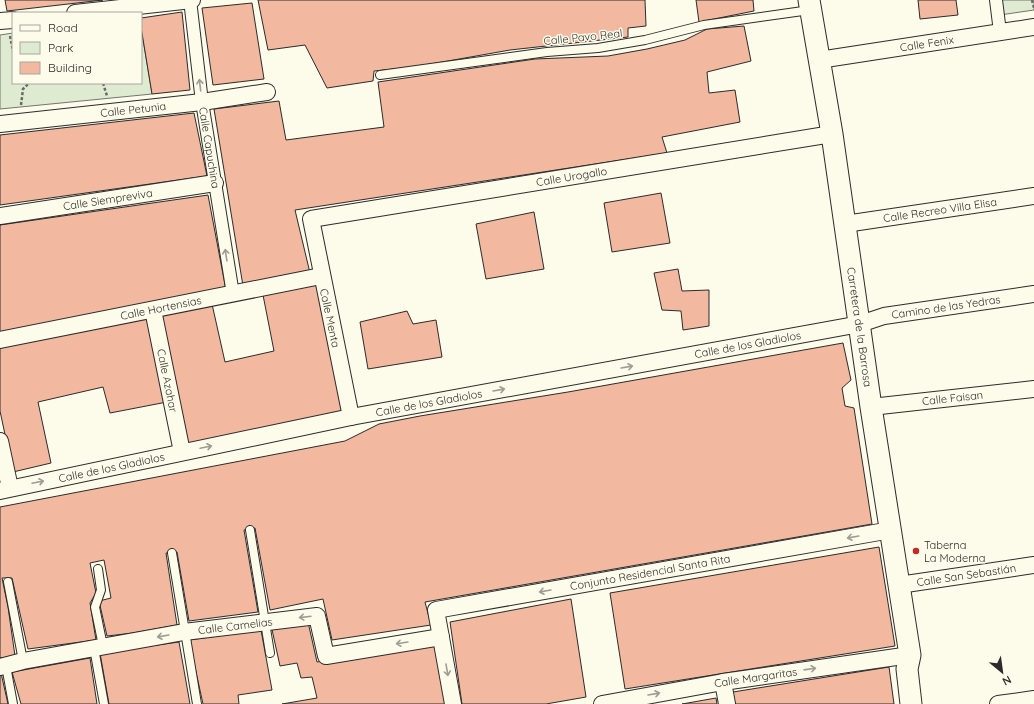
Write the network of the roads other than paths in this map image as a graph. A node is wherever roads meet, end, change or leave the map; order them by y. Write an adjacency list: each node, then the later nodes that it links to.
1 (191, 0): 4 (street); 12 (street, Calle Capuchina, one-way to 1)
2 (996, 0): 8 (street)
3 (810, 5): 9 (street, Carretera de la Barrosa); 10 (lane, Calle Pavo Real)
4 (84, 12)
5 (12, 20): 6 (street)
6 (0, 21)
7 (1034, 26): 8 (street, Calle Fenix)
8 (1000, 32): 9 (street, Calle Fenix)
9 (819, 60): 14 (street, Carretera de la Barrosa)
10 (380, 75)
11 (267, 92): 12 (street, Calle Petunia)
12 (202, 102): 13 (street, Calle Petunia); 15 (street, Calle Capuchina)
13 (0, 124)
14 (832, 134): 18 (street, Calle Urogallo); 19 (street, Carretera de la Barrosa)
15 (215, 183): 17 (street, Calle Siempreviva); 21 (street, Calle Capuchina, one-way to 15)
16 (1034, 196): 19 (street, Calle Recreo Villa Elisa)
17 (0, 216)
18 (310, 219): 20 (street, Calle Menta)
19 (845, 224): 24 (street, Carretera de la Barrosa)
20 (321, 276): 21 (street, Calle Hortensias); 28 (street, Calle Menta)
21 (233, 294): 23 (street, Calle Hortensias)
22 (1034, 294): 24 (street, Camino de las Yedras)
23 (153, 310): 25 (street, Calle Hortensias); 30 (street, Calle Azahar)
24 (860, 324): 27 (street, Carretera de la Barrosa); 28 (street, Calle de los Gladiolos, one-way to 24)
25 (0, 340)
26 (1034, 389): 27 (street, Calle Faisan)
27 (871, 407): 33 (street, Carretera de la Barrosa)
28 (351, 417): 30 (street, Calle de los Gladiolos, one-way to 28)
29 (0, 441): 31 (street)
30 (182, 452): 31 (street, Calle de los Gladiolos, one-way to 30)
31 (5, 489)
32 (250, 530): 39 (lane)
33 (891, 530): 38 (street, Carretera de la Barrosa); 41 (street, Conjunto Residencial Santa Rita, one-way to 41)
34 (172, 553): 40 (lane)
35 (1034, 565): 38 (street, Calle San Sebastián)
36 (98, 569): 42 (lane)
37 (8, 582): 45 (lane)
38 (899, 585): 44 (street, Carretera de la Barrosa)
39 (264, 623): 40 (street, Calle Camelias); 41 (street, Calle Camelias, one-way to 39); 43 (lane)
40 (184, 632): 42 (street, Calle Camelias, one-way to 42); 51 (lane)
41 (441, 637): 52 (street, one-way to 52)
42 (98, 647): 45 (street, Calle Camelias); 50 (lane)
43 (270, 653)
44 (910, 655): 47 (street, Calle Margaritas, one-way to 44); 55 (street, Carretera de la Barrosa); 56 (street, Carretera de la Barrosa)
45 (23, 661): 46 (street, Calle Camelias)
46 (3, 666): 49 (lane)
47 (723, 682): 53 (street, Calle Margaritas, one-way to 47); 54 (street)
48 (1034, 698): 57 (street)
49 (13, 704)
50 (104, 704)
51 (197, 704)
52 (453, 704)
53 (602, 704)
54 (726, 704)
55 (912, 704)
56 (924, 704)
57 (998, 704)

